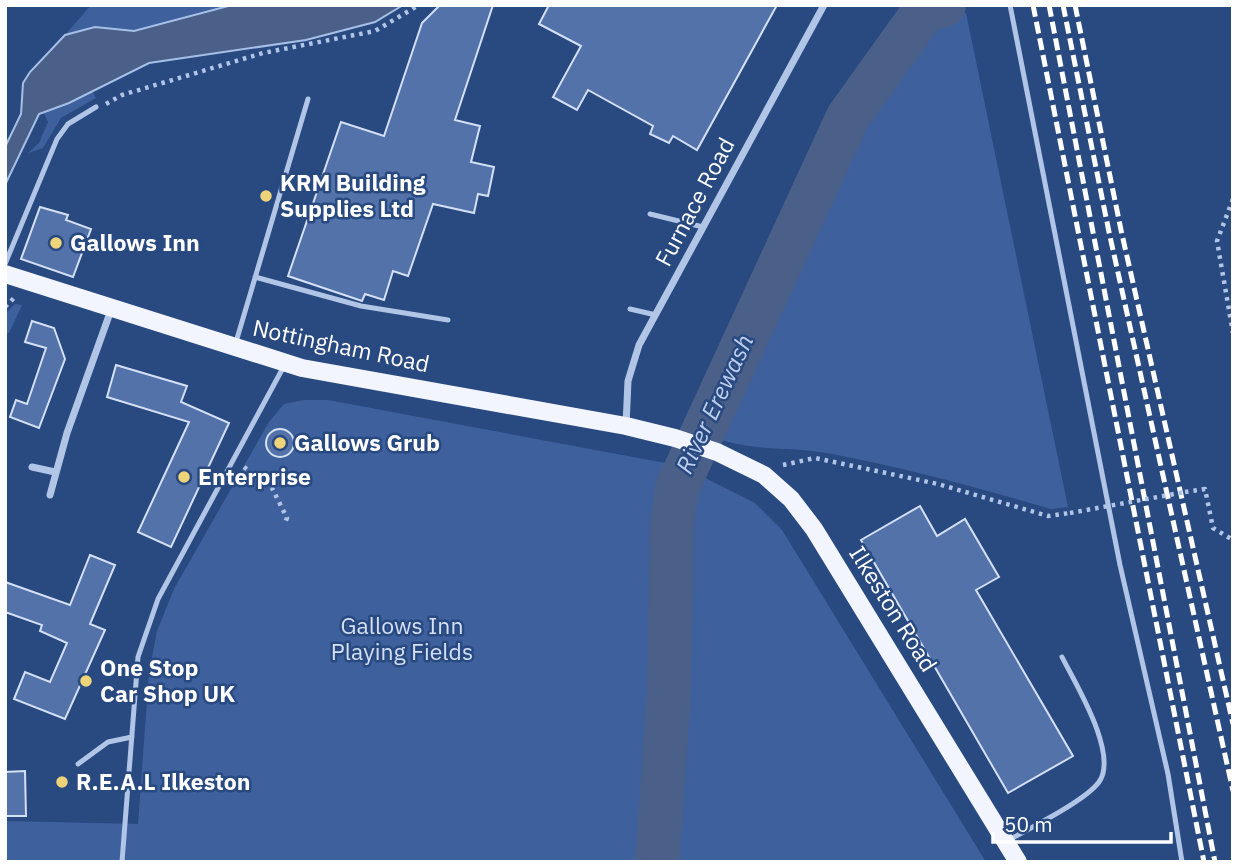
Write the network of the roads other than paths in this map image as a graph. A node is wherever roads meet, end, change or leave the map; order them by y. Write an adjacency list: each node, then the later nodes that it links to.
1 (824, 5): 6 (street, Furnace Road)
2 (1010, 5): 27 (lane)
3 (308, 99): 9 (lane)
4 (96, 107): 7 (lane)
5 (650, 214): 6 (lane)
6 (703, 227): 12 (street, Furnace Road)
7 (5, 264)
8 (5, 274): 11 (main road, Nottingham Road)
9 (255, 277): 13 (lane); 14 (lane)
10 (629, 309): 12 (lane)
11 (111, 310): 14 (main road, Nottingham Road); 19 (street)
12 (656, 315): 16 (street, Furnace Road)
13 (448, 320)
14 (234, 349): 15 (main road, Nottingham Road)
15 (285, 363): 16 (main road, Nottingham Road); 22 (lane)
16 (626, 426): 17 (main road, Nottingham Road)
17 (675, 439): 24 (main road, Ilkeston Road)
18 (32, 467): 19 (street)
19 (55, 472): 20 (street)
20 (50, 495)
21 (1062, 657): 24 (lane)
22 (132, 737): 23 (lane); 25 (lane)
23 (78, 764)
24 (1006, 842): 26 (main road, Ilkeston Road)
25 (122, 862)
26 (1018, 862)
27 (1182, 862)

